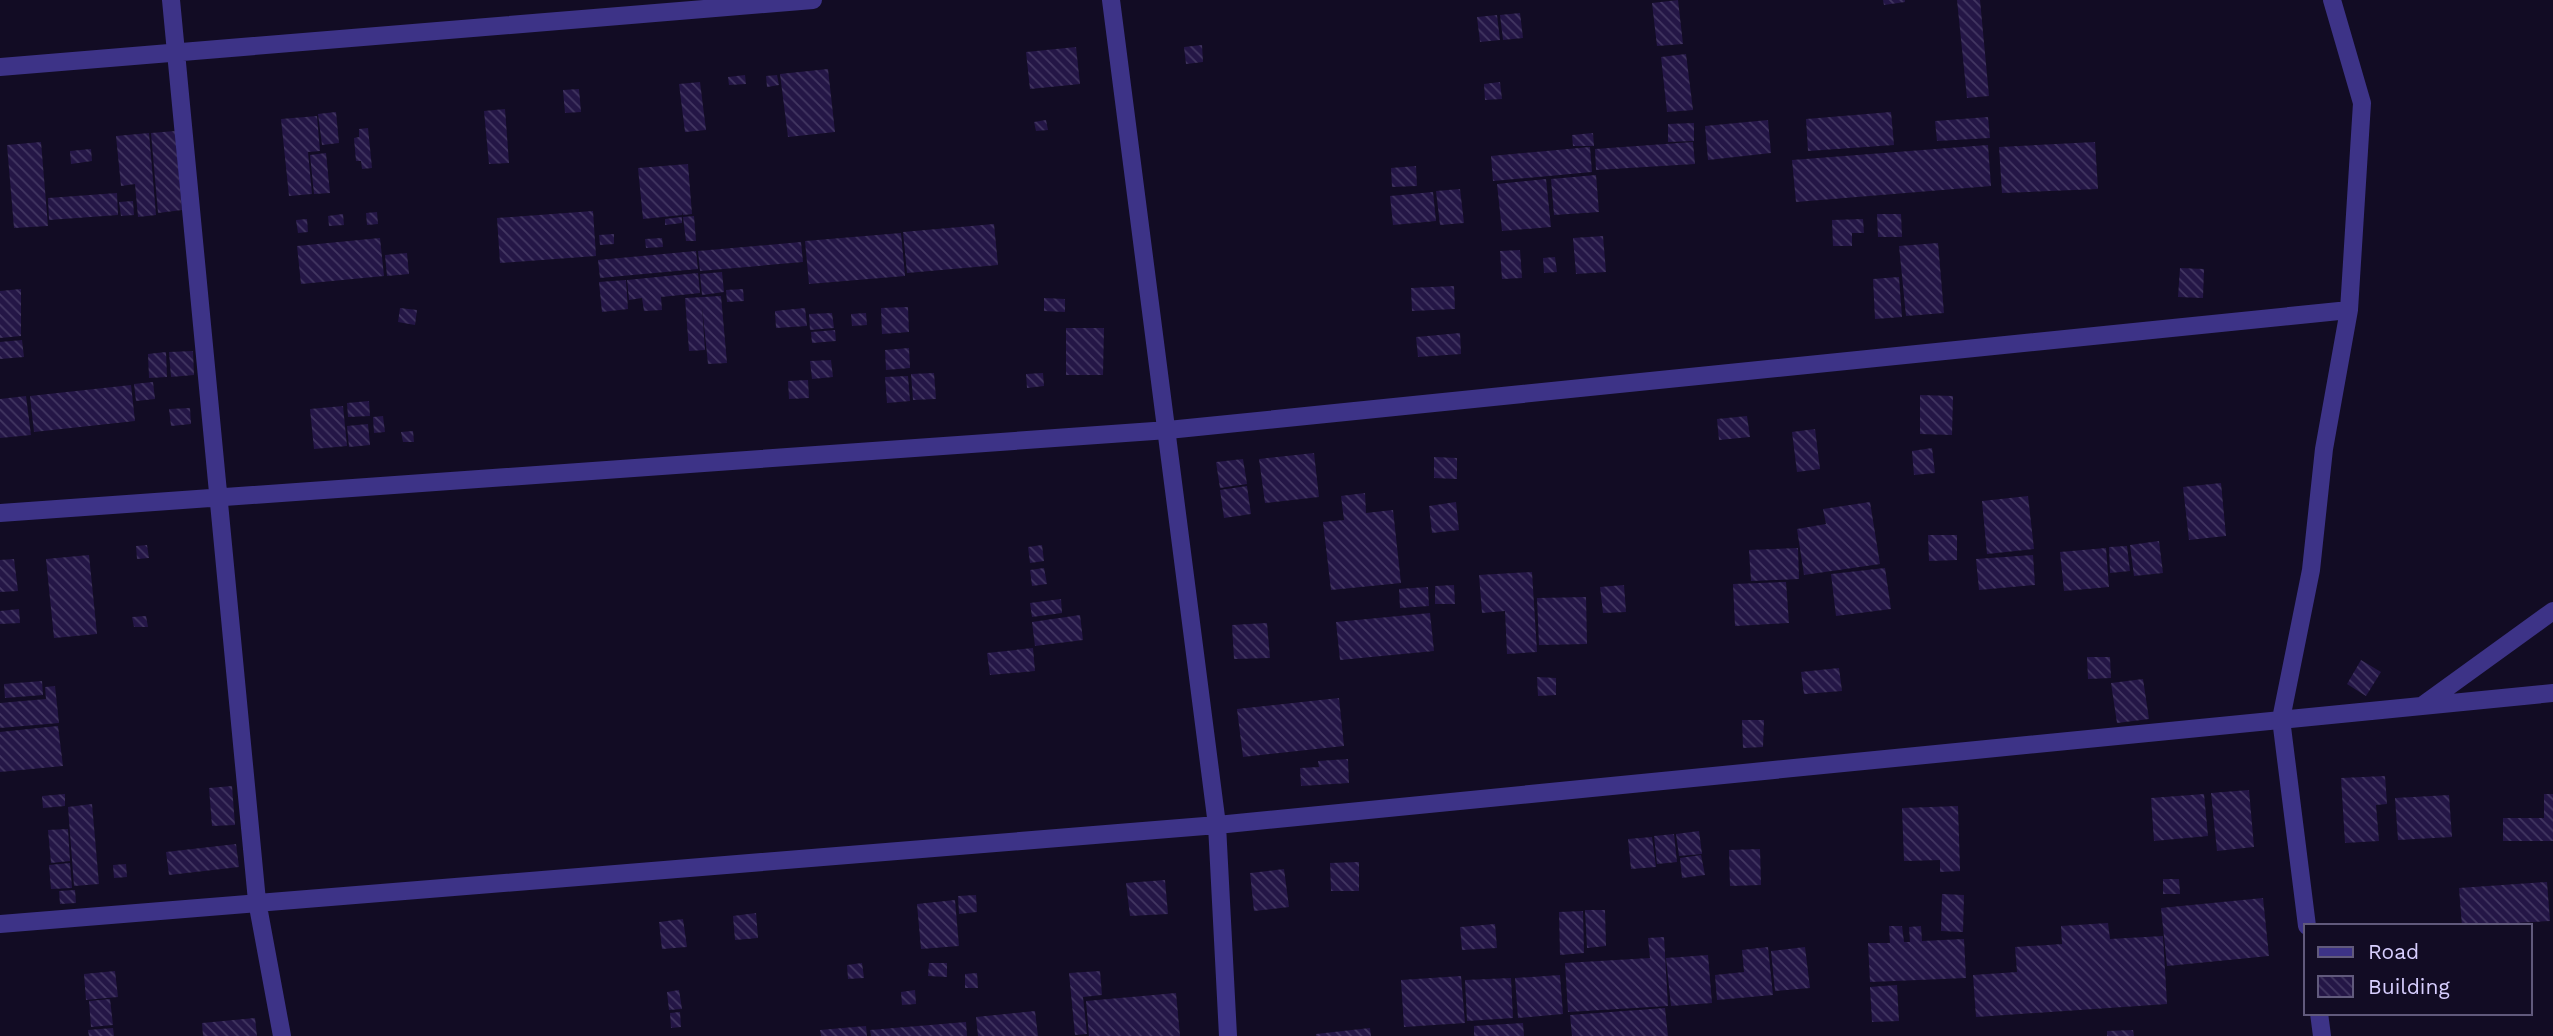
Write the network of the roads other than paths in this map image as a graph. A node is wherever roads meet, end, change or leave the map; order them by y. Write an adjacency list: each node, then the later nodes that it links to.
1 (172, 0): 5 (street)
2 (813, 0): 5 (street)
3 (1111, 0): 8 (street)
4 (2332, 0): 7 (street)
5 (175, 53): 6 (street); 9 (street)
6 (0, 67)
7 (2349, 310): 8 (street); 14 (street)
8 (1168, 430): 9 (street); 15 (street)
9 (216, 497): 10 (street); 16 (street)
10 (0, 513)
11 (2553, 611): 13 (street)
12 (2553, 692): 13 (street)
13 (2423, 705): 14 (street)
14 (2281, 719): 15 (street); 18 (street)
15 (1217, 825): 16 (street); 21 (street)
16 (257, 901): 17 (street); 20 (street)
17 (0, 924)
18 (2307, 924)
19 (2319, 1015): 22 (street)
20 (282, 1036)
21 (1228, 1036)
22 (2322, 1036)

